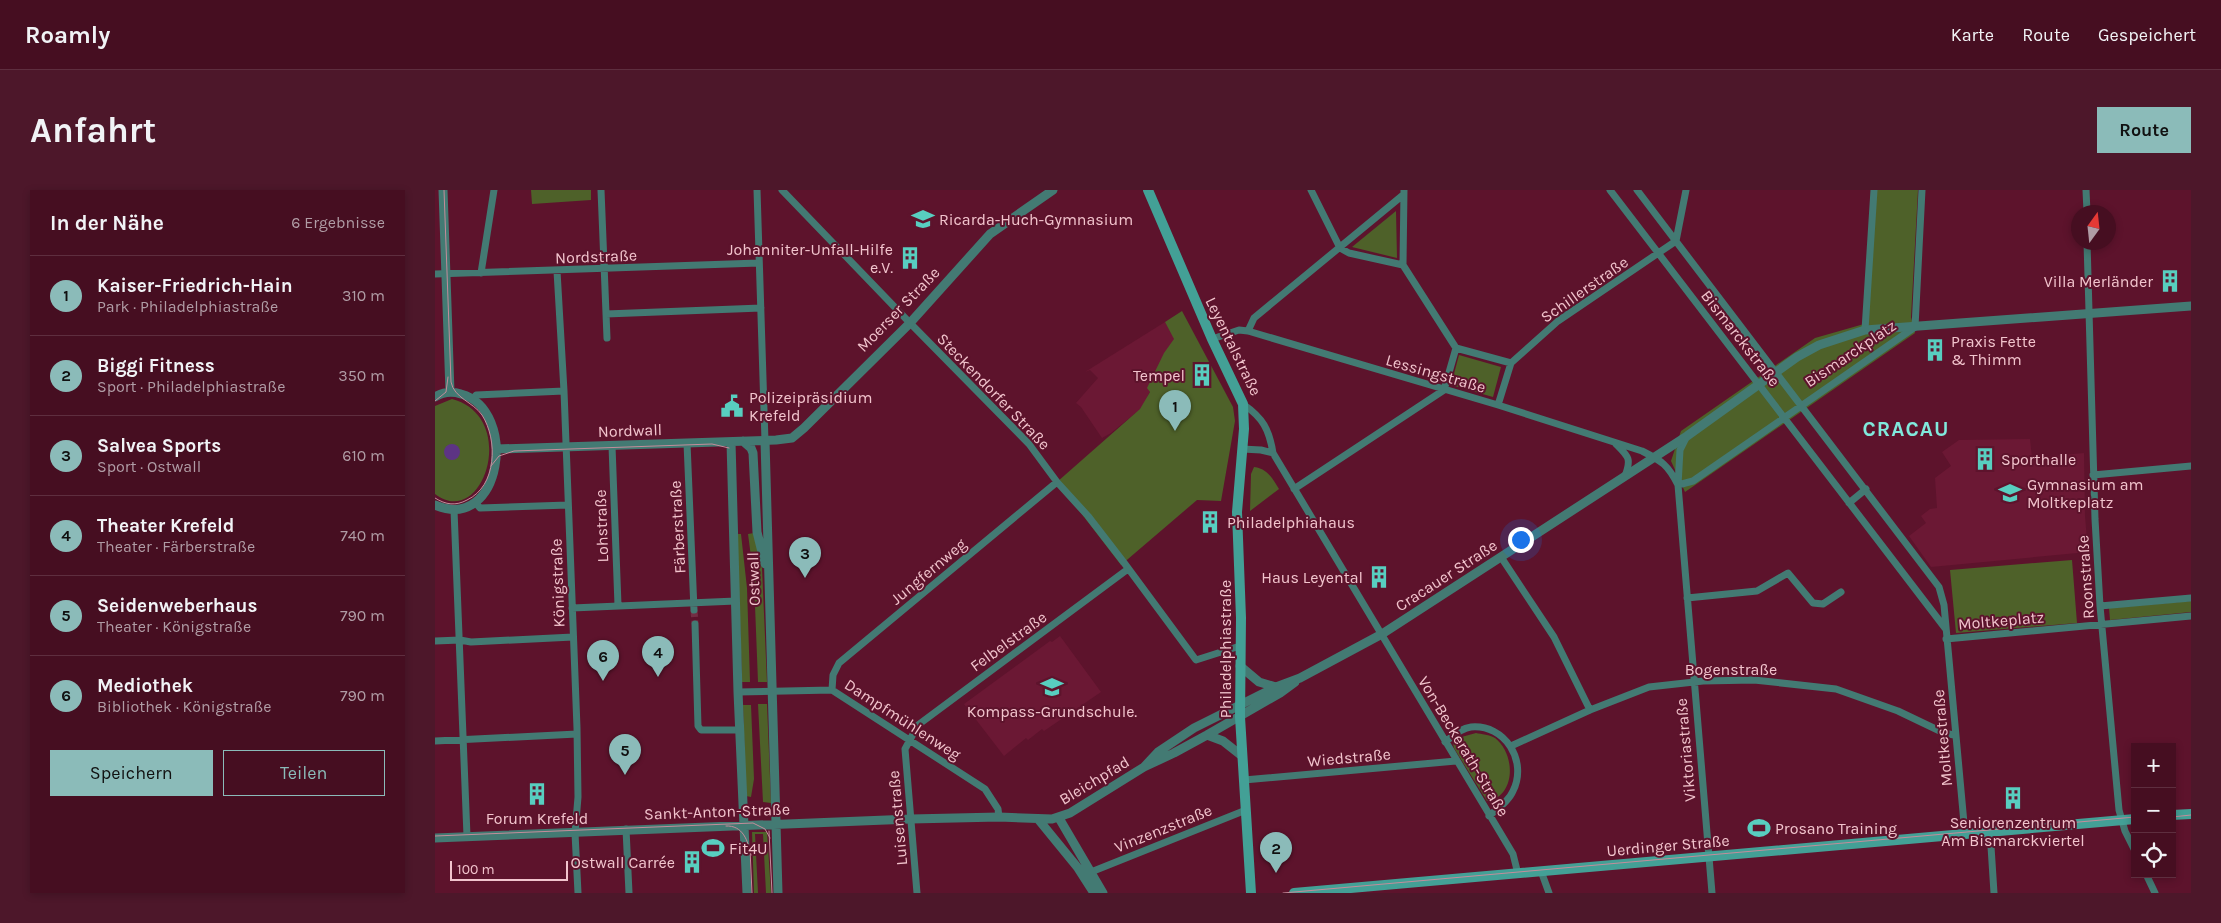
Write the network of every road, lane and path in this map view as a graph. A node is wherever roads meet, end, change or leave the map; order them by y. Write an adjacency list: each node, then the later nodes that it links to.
1 (443, 190): 27 (street)
2 (494, 190): 25 (street)
3 (601, 190): 23 (street)
4 (757, 190): 21 (street, Ostwall)
5 (782, 190): 32 (street, Steckendorfer Straße)
6 (1053, 190): 32 (street, Moerser Straße)
7 (1148, 190): 37 (main road, Leyentalstraße)
8 (1311, 190): 18 (street)
9 (1611, 190): 20 (street, Bismarckstraße)
10 (1637, 190): 17 (street, Bismarckstraße)
11 (1686, 190): 17 (street)
12 (1874, 190): 34 (street)
13 (1922, 190): 33 (street)
14 (2086, 190): 16 (street)
15 (1404, 193): 18 (street); 22 (street)
16 (2087, 205)
17 (1675, 241): 20 (street, Schillerstraße); 40 (street, Bismarckstraße)
18 (1340, 248): 22 (street); 35 (street)
19 (2087, 250): 30 (street, Roonstraße)
20 (1658, 254): 39 (street, Schillerstraße); 41 (street, Bismarckstraße)
21 (759, 263): 23 (street, Nordstraße); 29 (street, Ostwall)
22 (1403, 265): 38 (street)
23 (604, 269): 24 (street, Nordstraße); 31 (street)
24 (557, 271): 25 (street, Nordstraße); 44 (street, Königstraße)
25 (481, 273): 27 (street, Nordstraße)
26 (435, 274): 27 (street, Nordstraße)
27 (446, 274): 43 (street)
28 (2191, 306): 30 (street)
29 (761, 308): 31 (street); 52 (street, Ostwall)
30 (2089, 313): 33 (street); 64 (street, Roonstraße)
31 (606, 314): 36 (street)
32 (910, 323): 52 (street, Moerser Straße); 66 (street, Steckendorfer Straße)
33 (1915, 327): 34 (street, Bismarckplatz); 49 (street, Bismarckplatz)
34 (1865, 330): 40 (street, Bismarckplatz)
35 (1248, 331): 37 (street); 42 (street, Lessingstraße)
36 (607, 338)
37 (1212, 339): 47 (main road, Leyentalstraße)
38 (1456, 348): 39 (street); 42 (street)
39 (1511, 363): 48 (street)
40 (1775, 372): 41 (street, Bismarckplatz); 49 (street, Bismarckstraße)
41 (1760, 384): 50 (street, Bismarckstraße); 51 (street, Bismarckplatz)
42 (1445, 390): 48 (street, Lessingstraße); 68 (street)
43 (450, 392): 45 (street); 46 (street)
44 (564, 392): 46 (street); 58 (street, Königstraße)
45 (435, 397)
46 (474, 397): 59 (street)
47 (1243, 404): 60 (main road, Philadelphiastraße); 61 (street, Leyentalstraße)
48 (1498, 405): 55 (street, Lessingstraße)
49 (1800, 406): 50 (street, Bismarckplatz); 69 (street, Bismarckstraße)
50 (1785, 417): 67 (street, Bismarckplatz); 70 (street, Bismarckstraße)
51 (1687, 436): 62 (street, Bismarckplatz); 67 (street, Viktoriastraße)
52 (765, 440): 53 (street, Nordwall); 78 (street, Ostwall)
53 (743, 441): 54 (street, Nordwall); 78 (street)
54 (731, 442): 56 (street, Nordwall); 82 (street, Ostwall)
55 (1615, 442): 62 (street, Lessingstraße); 65 (street)
56 (687, 443): 57 (street, Nordwall); 83 (street, Färberstraße)
57 (612, 446): 58 (street, Nordwall); 84 (street, Lohstraße)
58 (566, 447): 59 (street, Nordwall); 73 (street, Königstraße)
59 (497, 449): 72 (street)
60 (1242, 449): 61 (street); 97 (main road, Philadelphiastraße)
61 (1273, 453): 68 (street, Leyentalstraße)
62 (1654, 457): 65 (street, Cracauer Straße); 67 (street, Viktoriastraße)
63 (2191, 466): 64 (street)
64 (2093, 475): 85 (street, Roonstraße)
65 (1625, 476): 75 (street, Cracauer Straße)
66 (1057, 482): 76 (street, Steckendorfer Straße); 103 (street, Jungfernweg)
67 (1678, 485): 80 (street, Viktoriastraße)
68 (1294, 489): 92 (street, Leyentalstraße)
69 (1866, 489): 70 (street); 77 (street, Bismarckstraße)
70 (1849, 503): 91 (street, Bismarckstraße)
71 (435, 505): 74 (street)
72 (477, 505): 73 (street); 74 (street)
73 (568, 505): 86 (street, Königstraße)
74 (454, 510): 95 (street)
75 (1501, 557): 92 (street, Cracauer Straße); 106 (street)
76 (1128, 569): 97 (street, Steckendorfer Straße); 114 (street, Felbelstraße)
77 (1927, 570): 91 (street, Moltkeplatz)
78 (768, 571): 102 (street, Ostwall)
79 (1841, 592): 80 (street)
80 (1687, 598): 100 (street, Viktoriastraße)
81 (2191, 598): 85 (street)
82 (736, 601): 83 (street); 104 (street, Ostwall)
83 (694, 602): 84 (street); 87 (street, Färberstraße)
84 (618, 605): 86 (street)
85 (2100, 606): 90 (street, Roonstraße)
86 (572, 608): 93 (street, Königstraße)
87 (694, 610)
88 (2191, 616): 90 (street, Moltkeplatz)
89 (695, 624): 108 (street)
90 (2102, 624): 94 (street, Moltkeplatz); 130 (street, Roonstraße)
91 (1945, 628): 94 (street, Moltkeplatz)
92 (1382, 634): 99 (street, Cracauer Straße); 115 (street, Von-Beckerath-Straße)
93 (573, 637): 95 (street); 109 (street, Königstraße)
94 (1946, 639): 111 (street, Moltkestraße)
95 (460, 640): 96 (street); 112 (street)
96 (435, 641)
97 (1240, 646): 98 (main road, Philadelphiastraße)
98 (1240, 666): 101 (street); 105 (main road, Philadelphiastraße)
99 (1300, 678): 101 (street, Cracauer Straße); 107 (street, Cracauer Straße)
100 (1693, 681): 106 (street, Bogenstraße); 111 (street, Bogenstraße); 140 (street, Viktoriastraße)
101 (1276, 687): 105 (street, Cracauer Straße)
102 (772, 690): 103 (street, Dampfmühlenweg); 104 (street, Dampfmühlenweg); 132 (street, Ostwall)
103 (832, 690): 114 (street, Dampfmühlenweg)
104 (738, 692): 108 (street, Ostwall)
105 (1240, 704): 107 (main road, Philadelphiastraße); 119 (street, Bleichpfad)
106 (1590, 710): 116 (street, Bogenstraße)
107 (1240, 716): 110 (street, Bleichpfad); 117 (main road, Philadelphiastraße)
108 (740, 730): 131 (street, Ostwall)
109 (577, 734): 112 (street); 135 (street, Königstraße)
110 (1207, 735): 117 (street); 119 (street, Bleichpfad)
111 (1955, 735): 136 (street, Moltkestraße)
112 (463, 740): 113 (street); 137 (street)
113 (435, 741)
114 (908, 741): 125 (street, Dampfmühlenweg); 127 (street, Luisenstraße)
115 (1445, 742): 116 (street); 118 (street, Von-Beckerath-Straße)
116 (1511, 746): 124 (street)
117 (1242, 756): 120 (main road, Philadelphiastraße)
118 (1456, 761): 120 (street, Wiedstraße); 124 (street, Von-Beckerath-Straße)
119 (1144, 767): 126 (street, Bleichpfad)
120 (1244, 780): 121 (main road, Philadelphiastraße)
121 (1246, 810): 141 (street, Vinzenzstraße); 153 (main road, Philadelphiastraße)
122 (2191, 814): 123 (main road)
123 (2176, 815)
124 (1489, 816): 143 (street, Von-Beckerath-Straße)
125 (999, 817): 127 (street, Sankt-Anton-Straße); 128 (street, Bleichpfad)
126 (1059, 818): 128 (street, Bleichpfad); 141 (street)
127 (911, 819): 132 (street, Sankt-Anton-Straße); 150 (street, Luisenstraße)
128 (1038, 819): 151 (street)
129 (2131, 819): 130 (main road, Uerdinger Straße)
130 (2121, 820): 134 (main road, Uerdinger Straße); 139 (street, Roonstraße)
131 (744, 824): 132 (street, Sankt-Anton-Straße); 133 (street, Sankt-Anton-Straße); 148 (street, Ostwall)
132 (775, 824): 149 (street, Ostwall)
133 (626, 829): 135 (street, Sankt-Anton-Straße); 145 (street)
134 (1990, 831): 136 (main road, Uerdinger Straße); 157 (street)
135 (575, 832): 137 (street, Sankt-Anton-Straße); 147 (street, Königstraße)
136 (1965, 834): 140 (main road, Uerdinger Straße)
137 (467, 836): 138 (street, Sankt-Anton-Straße)
138 (435, 838)
139 (2131, 842)
140 (1709, 856): 142 (main road, Uerdinger Straße); 156 (street, Viktoriastraße)
141 (1091, 872): 152 (street)
142 (1541, 872): 143 (main road, Uerdinger Straße); 155 (street)
143 (1518, 874): 146 (main road, Uerdinger Straße)
144 (2148, 878): 158 (street)
145 (629, 890)
146 (1363, 890): 154 (main road, Uerdinger Straße)
147 (578, 893)
148 (747, 893)
149 (778, 893)
150 (917, 893)
151 (1094, 893)
152 (1103, 893)
153 (1251, 893)
154 (1294, 893)
155 (1549, 893)
156 (1712, 893)
157 (1994, 893)
158 (2155, 893)

